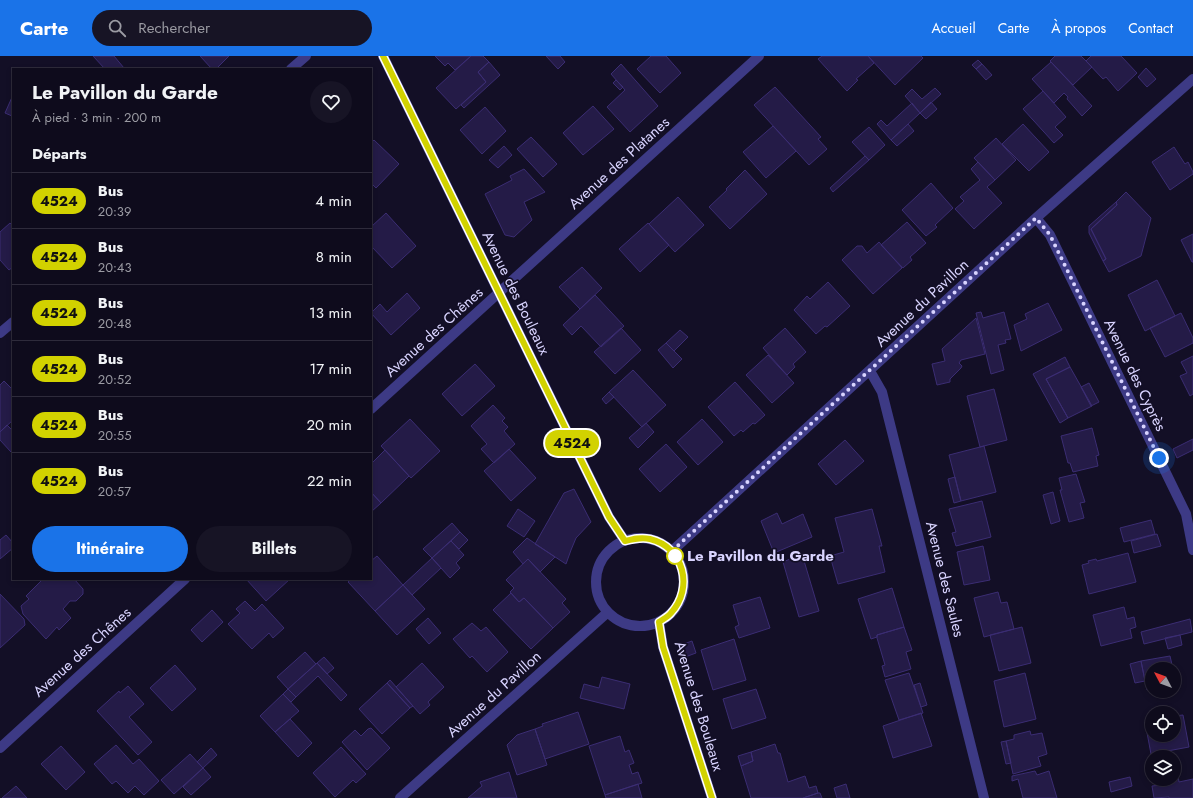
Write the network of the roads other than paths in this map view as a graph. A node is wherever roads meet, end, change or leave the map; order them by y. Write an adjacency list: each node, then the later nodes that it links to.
1 (306, 56): 4 (street)
2 (383, 56): 7 (street, Avenue des Bouleaux)
3 (759, 56): 7 (street, Avenue des Platanes)
4 (292, 68)
5 (1193, 78): 6 (street, Avenue du Pavillon)
6 (1036, 218): 10 (street, Avenue du Pavillon); 12 (street, Avenue des Cyprès)
7 (499, 292): 11 (street, Avenue des Chênes); 13 (street, Avenue des Bouleaux)
8 (12, 323): 9 (street)
9 (0, 333)
10 (870, 371): 15 (street, Avenue du Pavillon); 22 (street, Avenue des Saules)
11 (372, 408)
12 (1190, 514): 14 (street, Avenue des Cyprès)
13 (625, 541): 15 (street); 17 (street)
14 (1193, 550)
15 (672, 551): 18 (street)
16 (184, 580): 19 (street, Avenue des Chênes)
17 (608, 612): 18 (street); 20 (street, Avenue du Pavillon)
18 (659, 622): 21 (street, Avenue des Bouleaux)
19 (0, 748)
20 (400, 798)
21 (712, 798)
22 (984, 798)

